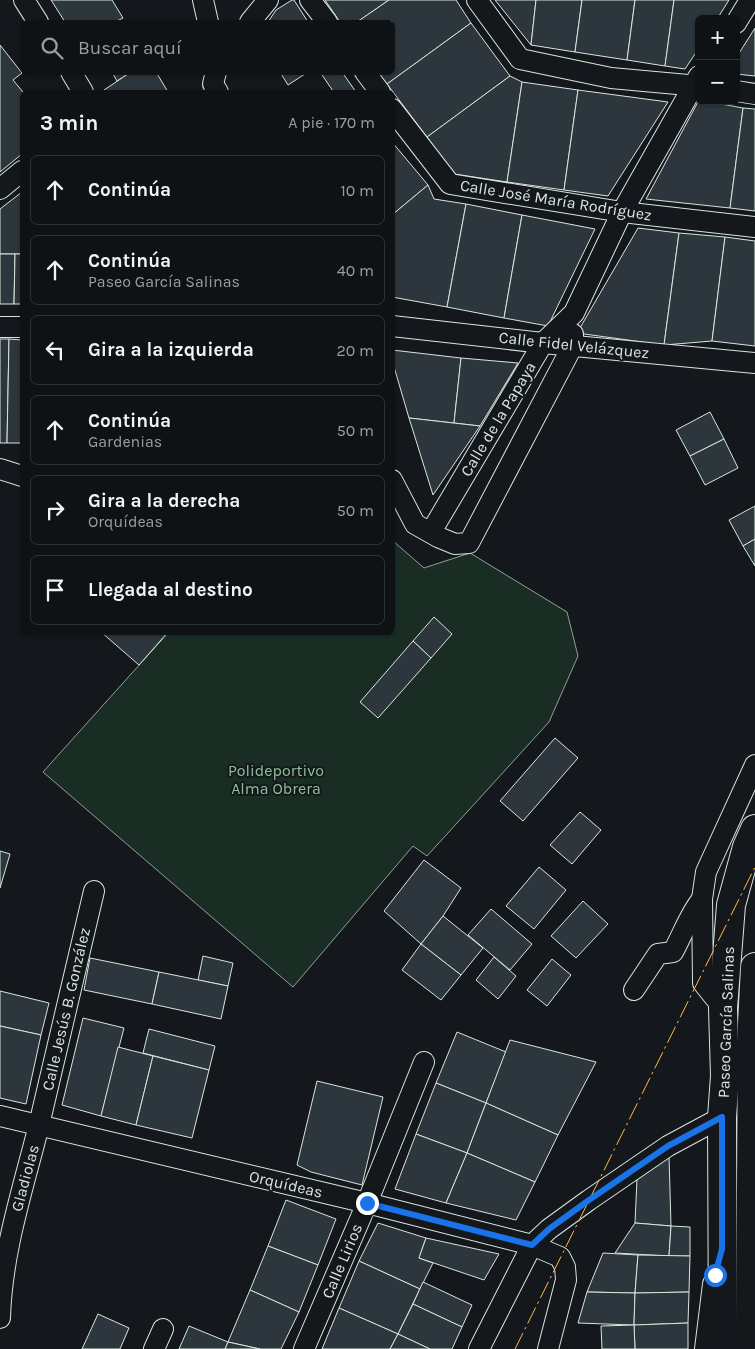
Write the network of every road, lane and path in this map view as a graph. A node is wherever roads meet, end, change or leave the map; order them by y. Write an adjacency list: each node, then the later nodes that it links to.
1 (24, 0): 8 (street)
2 (203, 0): 9 (street)
3 (268, 0): 10 (street)
4 (310, 0): 11 (street)
5 (477, 0): 15 (street)
6 (750, 0): 7 (street)
7 (740, 16)
8 (37, 20)
9 (208, 20)
10 (252, 20)
11 (325, 20)
12 (72, 75): 17 (street)
13 (215, 75): 18 (street)
14 (367, 75): 19 (street)
15 (695, 82)
16 (695, 85): 25 (street, Calle de la Papaya)
17 (83, 90)
18 (217, 90)
19 (378, 90)
20 (740, 92): 21 (street)
21 (755, 94)
22 (395, 113): 25 (street, Calle José María Rodríguez)
23 (20, 173): 24 (street)
24 (0, 189)
25 (622, 212): 26 (street, Calle José María Rodríguez); 27 (street, Calle de la Papaya)
26 (755, 227)
27 (574, 313): 31 (street, Calle de la Papaya); 32 (street, Calle de la Papaya)
28 (395, 326): 31 (street, Calle Fidel Velázquez)
29 (0, 327): 30 (street)
30 (20, 327)
31 (543, 343): 32 (street, Calle Fidel Velázquez); 37 (street, Calle de la Papaya)
32 (573, 345): 33 (street, Calle Fidel Velázquez); 37 (street, Calle de la Papaya)
33 (755, 363)
34 (0, 469): 35 (street)
35 (20, 475)
36 (395, 486): 37 (street)
37 (430, 532)
38 (755, 765): 41 (street)
39 (755, 829): 44 (main road, Paseo García Salinas)
40 (94, 891): 48 (street, Calle Jesús B. González)
41 (702, 899): 43 (street); 44 (street)
42 (755, 967): 53 (main road, Paseo García Salinas)
43 (634, 990)
44 (724, 1008): 47 (main road, Paseo García Salinas)
45 (424, 1062): 49 (street, Calle Lirios)
46 (0, 1116): 48 (street, Orquídeas)
47 (722, 1117): 50 (street); 51 (main road, Paseo García Salinas)
48 (39, 1126): 49 (street, Orquídeas); 52 (street, Gladiolas)
49 (367, 1203): 50 (street, Orquídeas); 56 (street, Calle Lirios)
50 (532, 1245): 57 (street); 58 (street, Orquídeas)
51 (722, 1249): 59 (street); 60 (main road, Paseo García Salinas)
52 (0, 1318)
53 (753, 1322): 61 (main road, Paseo García Salinas)
54 (163, 1329): 55 (street)
55 (154, 1349)
56 (304, 1349)
57 (479, 1349)
58 (548, 1349)
59 (705, 1349)
60 (723, 1349)
61 (750, 1349)

